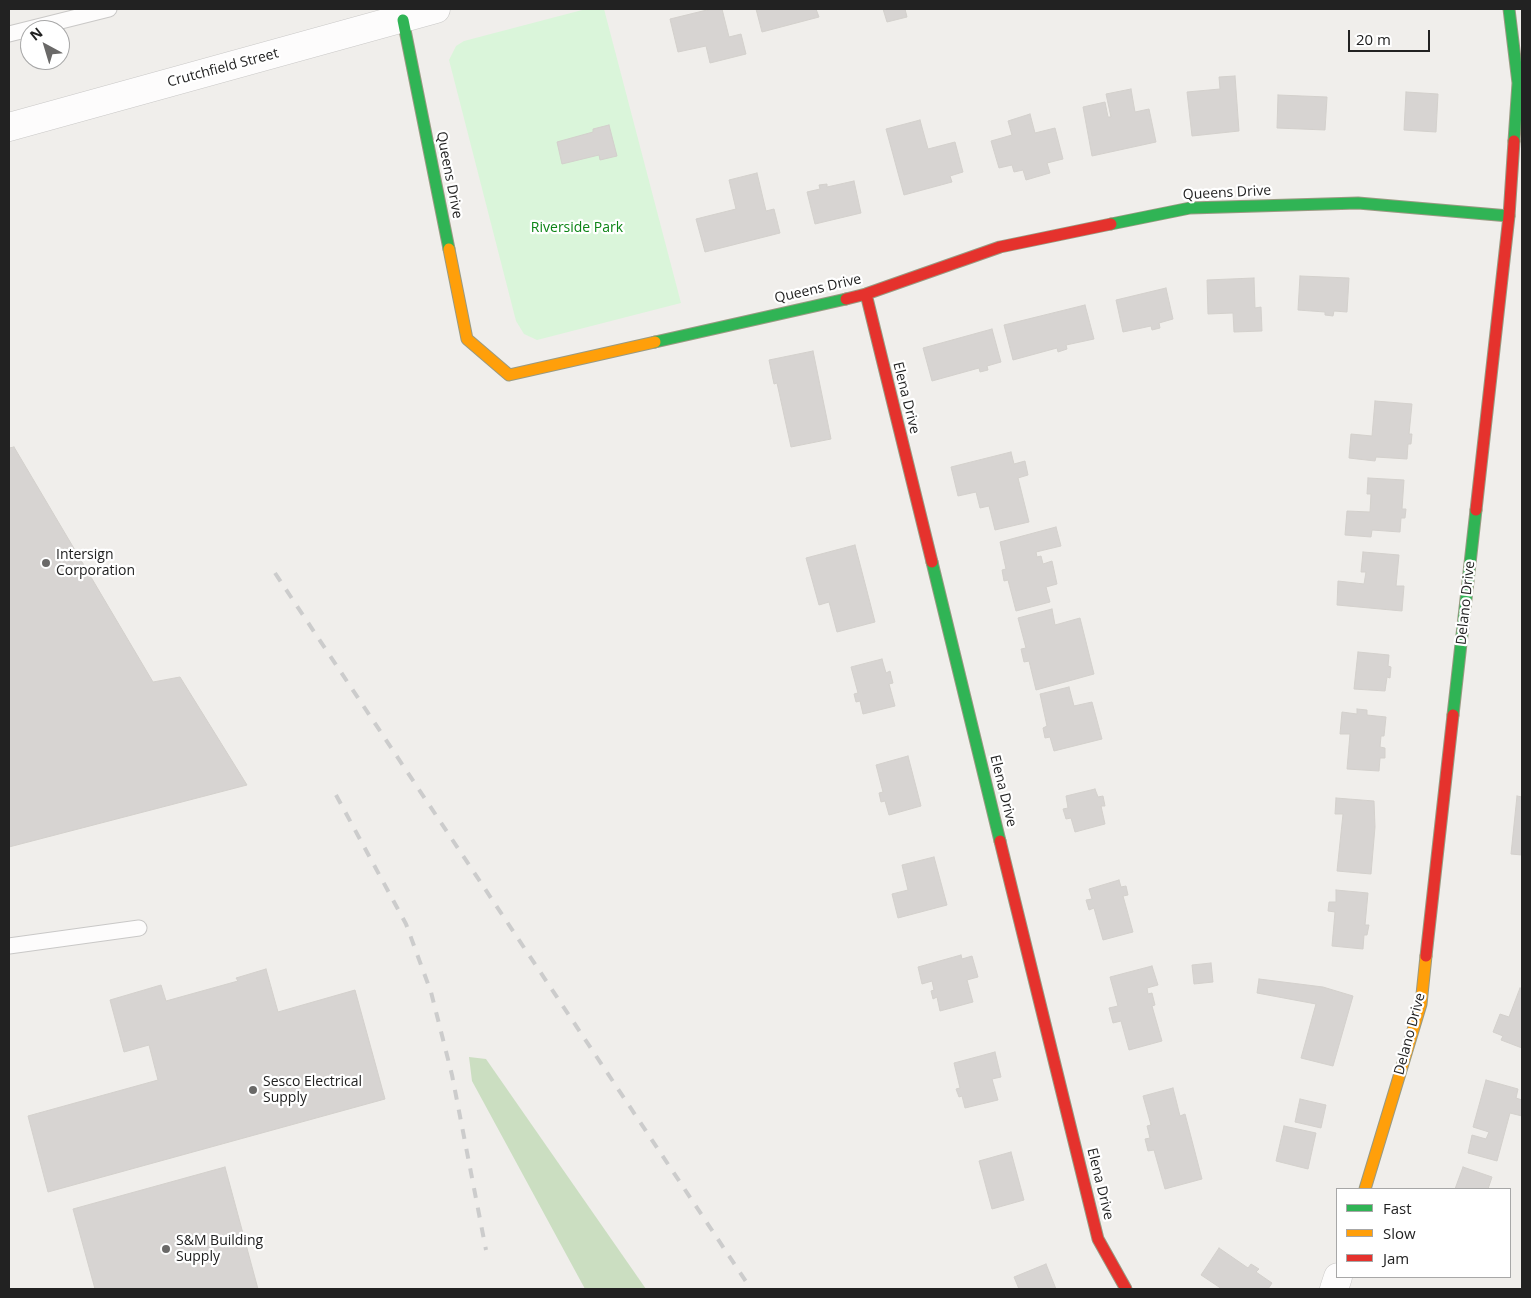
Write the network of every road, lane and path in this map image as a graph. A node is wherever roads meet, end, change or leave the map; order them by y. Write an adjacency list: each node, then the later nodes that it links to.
1 (109, 9): 4 (lane)
2 (436, 9): 5 (street, Crutchfield Street)
3 (1509, 9): 8 (street, Delano Drive)
4 (61, 15): 6 (lane)
5 (403, 20): 7 (street, Crutchfield Street); 9 (street, Queens Drive)
6 (9, 34)
7 (9, 127)
8 (1509, 216): 9 (street, Queens Drive); 12 (street, Delano Drive)
9 (866, 294): 13 (street, Elena Drive)
10 (139, 928): 11 (lane)
11 (9, 946)
12 (1364, 1188)
13 (1126, 1289)

